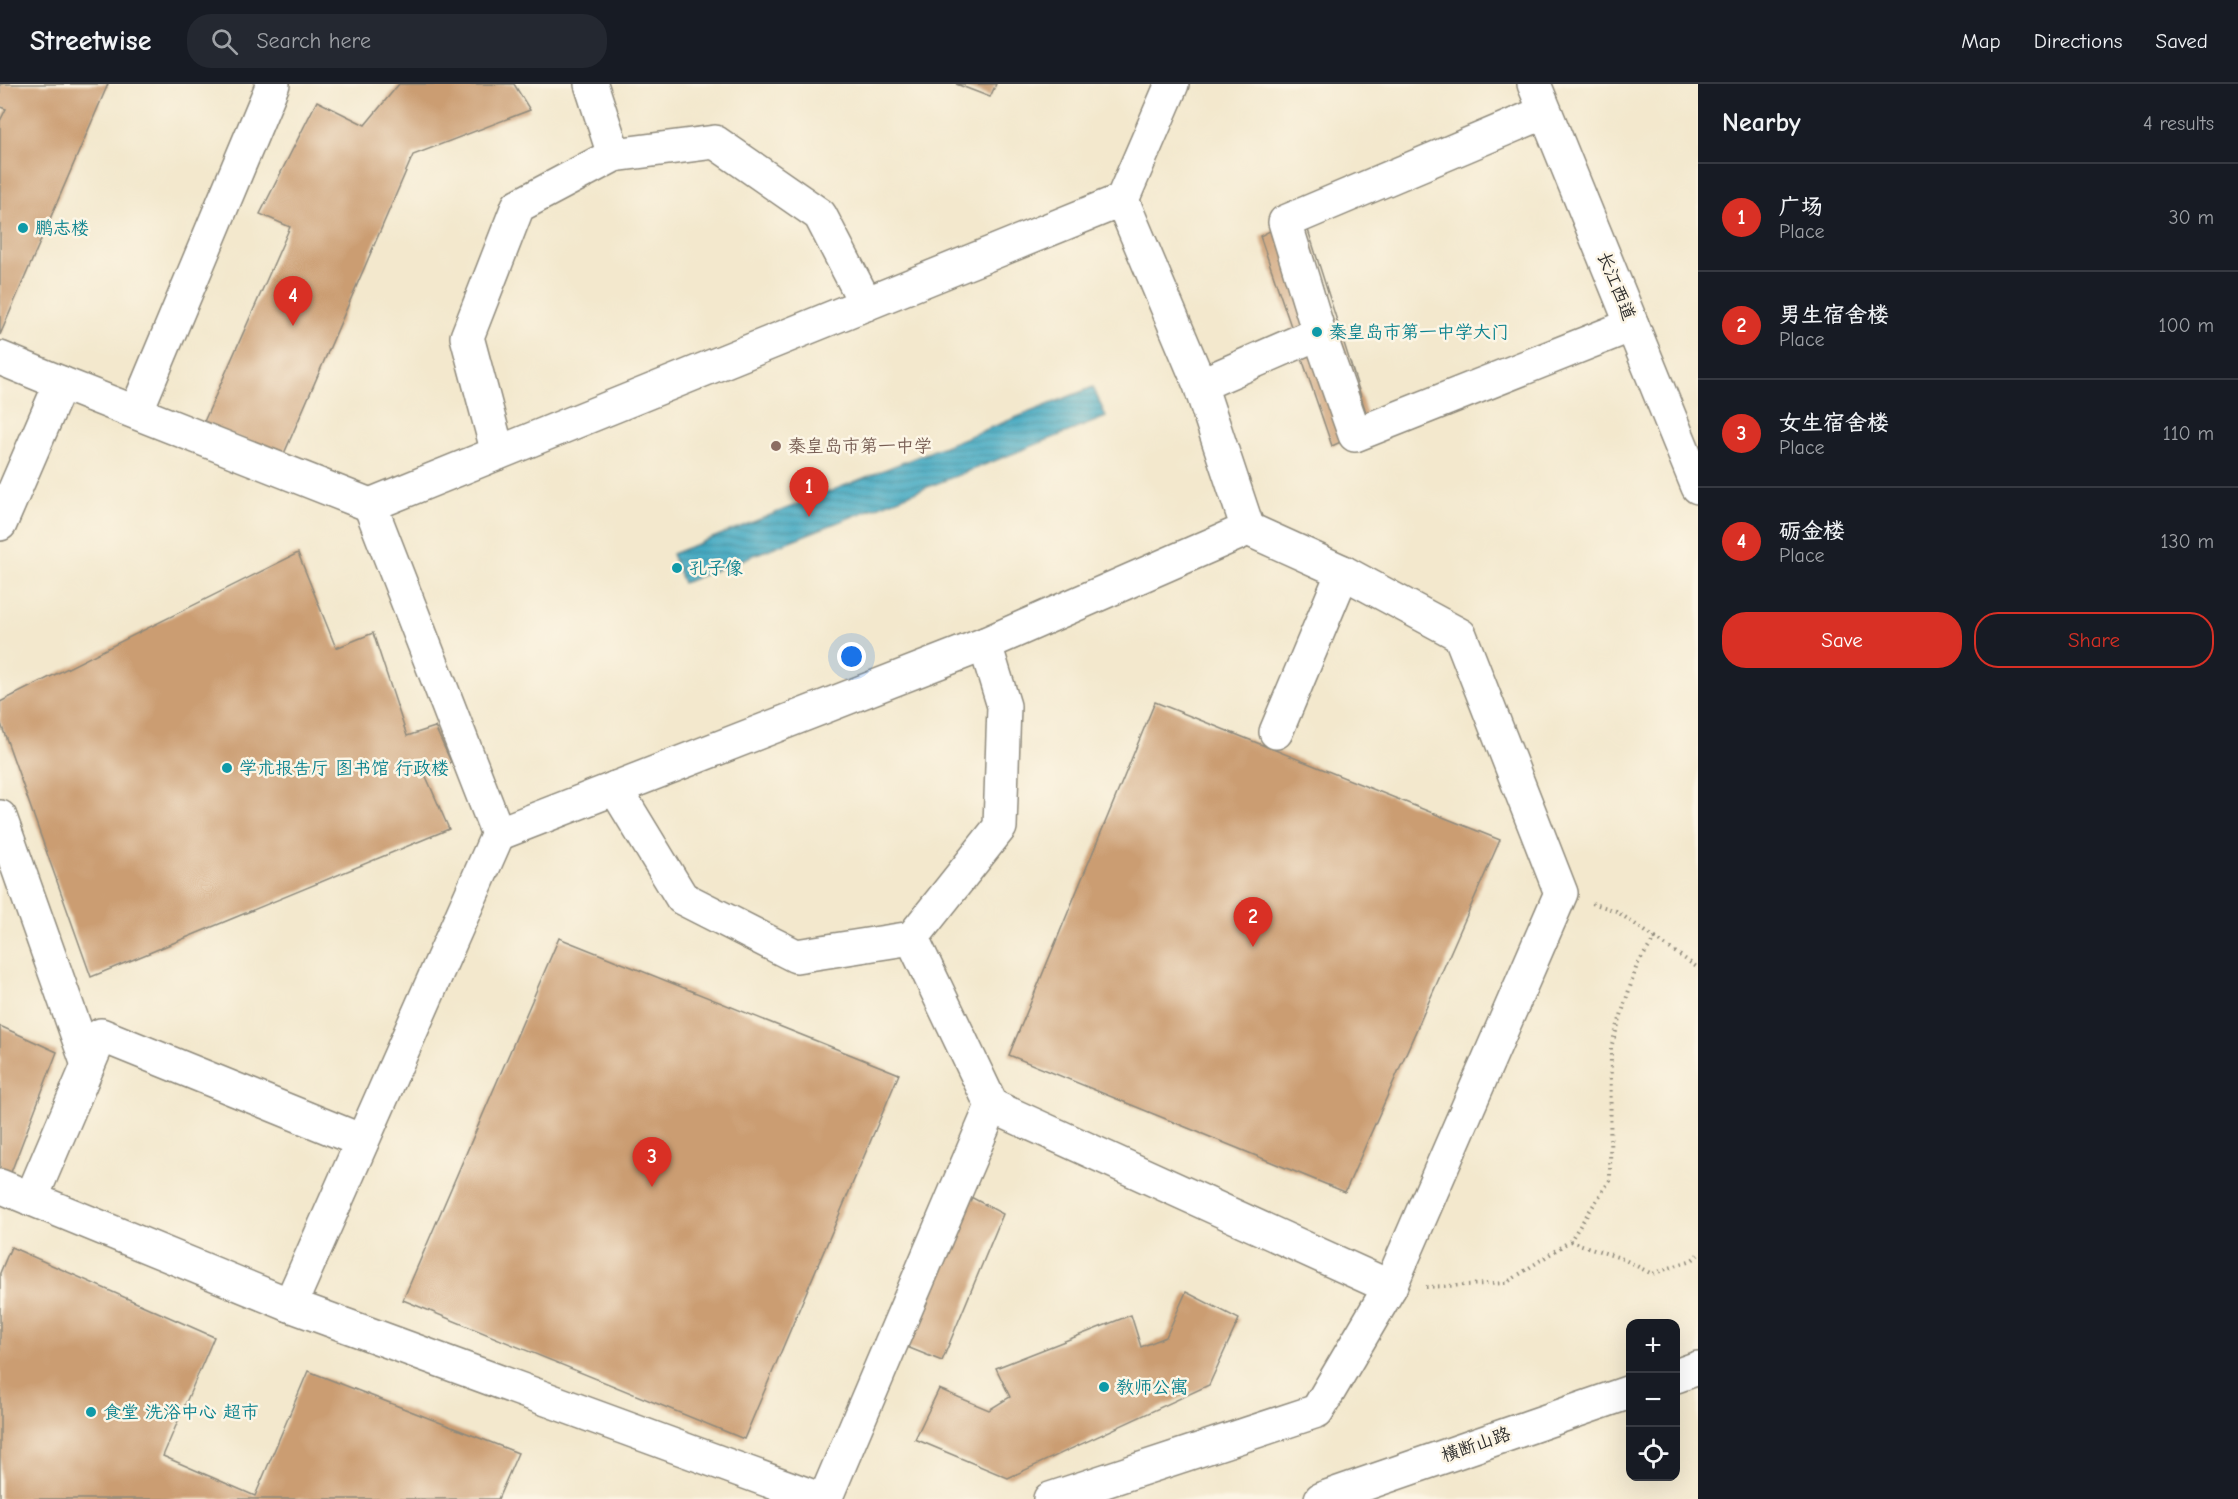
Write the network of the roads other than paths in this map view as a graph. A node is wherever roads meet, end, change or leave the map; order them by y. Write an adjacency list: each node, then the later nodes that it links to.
1 (273, 84): 13 (street)
2 (591, 84): 5 (street)
3 (1172, 84): 6 (street)
4 (1540, 98): 8 (street, 长江西道); 9 (street)
5 (614, 155): 7 (street); 14 (street)
6 (1122, 200): 7 (street); 12 (street)
7 (866, 304): 14 (street)
8 (1632, 325): 9 (street); 15 (street, 长江西道)
9 (1319, 333): 12 (street)
10 (0, 358): 11 (street)
11 (61, 383): 13 (street); 17 (street)
12 (1200, 385): 18 (street)
13 (136, 412): 16 (street)
14 (498, 453): 16 (street)
15 (1698, 487)
16 (370, 505): 24 (street)
17 (0, 524)
18 (1248, 529): 19 (street); 20 (street)
19 (1343, 572): 21 (street); 31 (street)
20 (985, 644): 22 (street); 25 (street)
21 (1276, 732)
22 (615, 788): 24 (street); 25 (street)
23 (0, 817): 26 (street)
24 (498, 834): 28 (street)
25 (912, 938): 27 (street)
26 (88, 1065): 28 (street); 30 (street)
27 (992, 1106): 31 (street); 37 (street)
28 (362, 1141): 32 (street)
29 (0, 1186): 30 (street)
30 (31, 1199): 32 (street)
31 (1390, 1287): 38 (street)
32 (290, 1305): 36 (street)
33 (1698, 1368): 34 (street)
34 (1680, 1375)
35 (1626, 1393): 39 (street, 横断山路)
36 (819, 1499)
37 (825, 1499)
38 (1050, 1499)
39 (1321, 1499)

